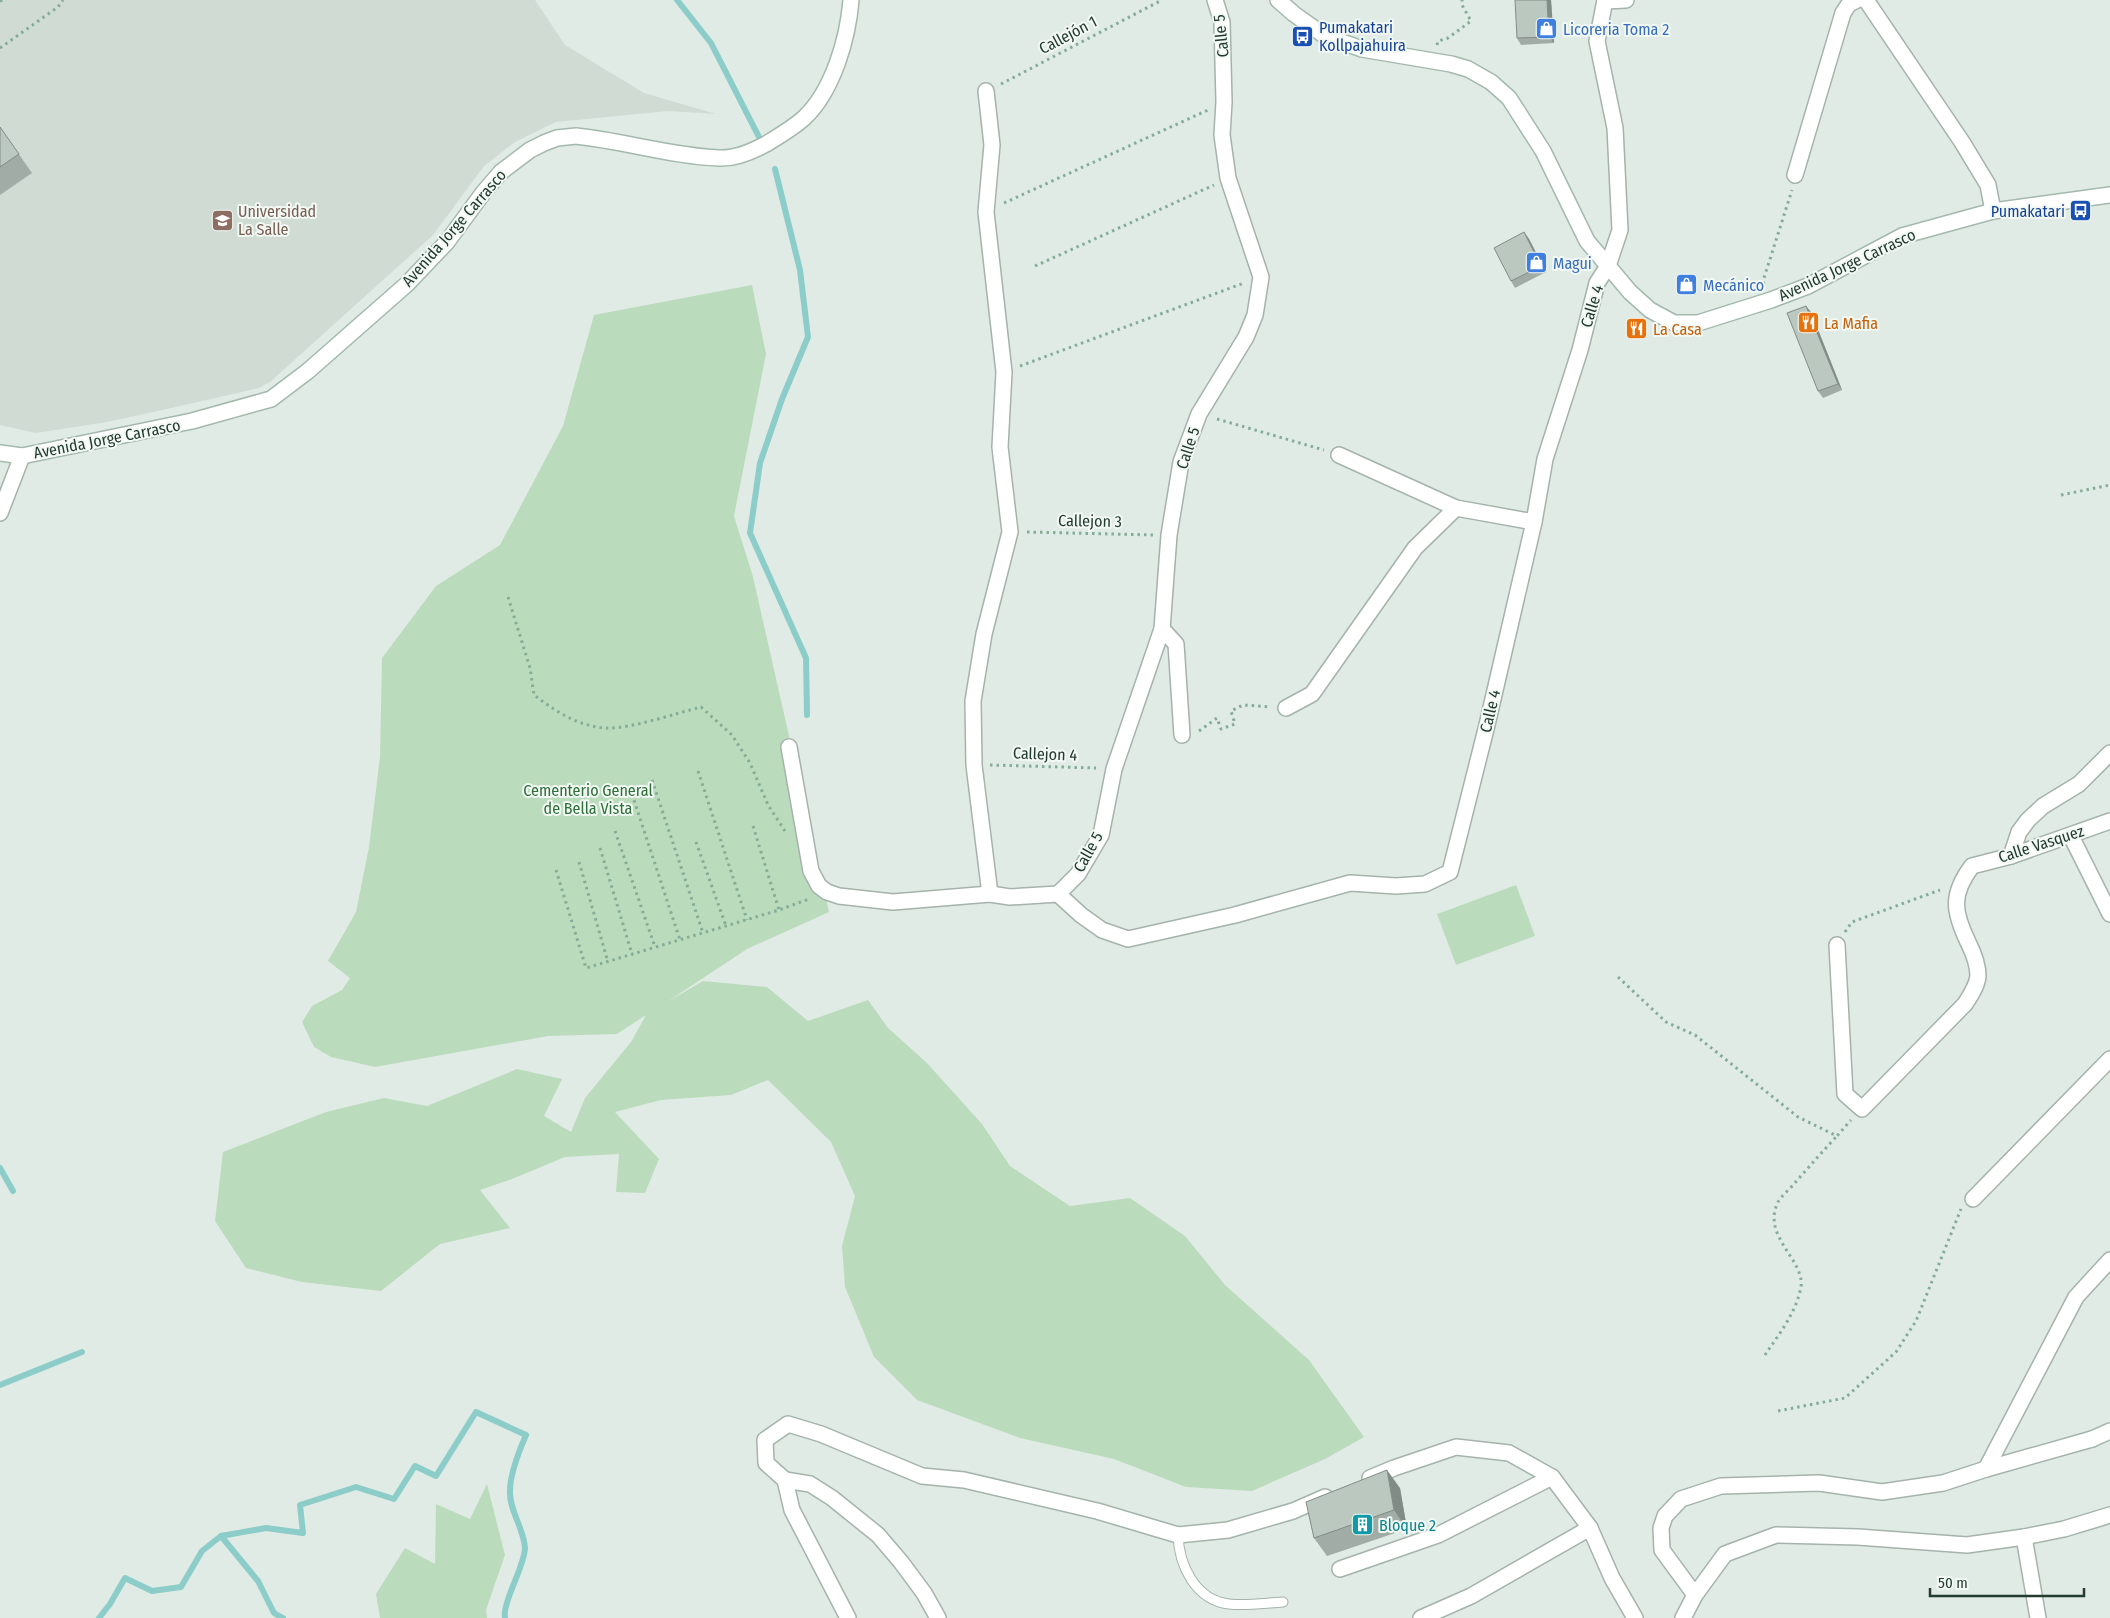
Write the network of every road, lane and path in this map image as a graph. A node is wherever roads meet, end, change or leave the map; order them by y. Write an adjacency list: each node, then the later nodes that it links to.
1 (4, 0): 11 (path)
2 (63, 0): 14 (path)
3 (851, 0): 31 (street, Avenida Jorge Carrasco)
4 (1162, 0): 15 (path, Callejón 1)
5 (1215, 0): 16 (street, Calle 5)
6 (1278, 0): 24 (street, Avenida Jorge Carrasco)
7 (1462, 0): 13 (path)
8 (1626, 0): 12 (street)
9 (1856, 0): 17 (street)
10 (1866, 0): 21 (street)
11 (0, 1)
12 (1605, 1): 24 (street, Calle 4)
13 (1444, 40)
14 (0, 48)
15 (986, 92): 22 (street)
16 (1224, 102): 18 (street, Calle 5); 22 (path)
17 (1795, 176)
18 (1228, 178): 23 (path); 25 (street, Calle 5)
19 (1798, 191): 26 (path)
20 (2110, 195): 21 (street, Avenida Jorge Carrasco)
21 (1993, 211): 24 (street, Avenida Jorge Carrasco)
22 (986, 212): 27 (street)
23 (1034, 266)
24 (1608, 266): 36 (street, Calle 4)
25 (1261, 277): 27 (path); 28 (street, Calle 5)
26 (1763, 281)
27 (1004, 372): 37 (street)
28 (1199, 414): 30 (path); 38 (street, Calle 5)
29 (0, 453): 31 (street, Avenida Jorge Carrasco)
30 (1340, 455): 34 (street)
31 (22, 456): 35 (street)
32 (2110, 485): 33 (path)
33 (2061, 495)
34 (1456, 508): 36 (street); 41 (street)
35 (0, 514)
36 (1534, 522): 63 (street, Calle 4)
37 (1010, 532): 38 (path, Callejon 3); 45 (street)
38 (1169, 535): 40 (street, Calle 5)
39 (508, 598): 54 (path)
40 (1162, 629): 42 (street); 46 (street, Calle 5)
41 (1286, 708): 42 (path)
42 (1182, 735)
43 (789, 747): 61 (street)
44 (2110, 753): 57 (street)
45 (974, 764): 46 (path, Callejon 4); 62 (street)
46 (1114, 769): 63 (street, Calle 5)
47 (698, 771): 66 (path)
48 (652, 780): 68 (path)
49 (632, 794): 69 (path)
50 (2110, 821): 53 (street, Calle Vasquez)
51 (754, 826): 64 (path)
52 (615, 831): 71 (path)
53 (2071, 836): 57 (street, Calle Vasquez); 65 (street)
54 (790, 838)
55 (696, 842): 67 (path)
56 (600, 848): 72 (path)
57 (2012, 856): 60 (street, Calle Vasquez)
58 (579, 862): 73 (path)
59 (556, 870): 73 (path)
60 (1960, 881): 70 (path); 76 (street)
61 (827, 892): 62 (street); 64 (path)
62 (990, 894): 63 (street)
63 (1058, 894)
64 (779, 910): 66 (path)
65 (2110, 914)
66 (747, 920): 67 (path)
67 (726, 926): 68 (path)
68 (703, 933): 69 (path)
69 (680, 940): 71 (path)
70 (1837, 945): 76 (street)
71 (655, 947): 72 (path)
72 (632, 954): 73 (path)
73 (608, 962)
74 (1618, 977): 77 (path)
75 (2110, 1059): 78 (street)
76 (1862, 1109): 77 (path)
77 (1837, 1136): 80 (path)
78 (1973, 1199): 81 (path)
79 (2110, 1260): 85 (street)
80 (1766, 1355)
81 (1778, 1411)
82 (2110, 1431): 83 (street)
83 (2092, 1439): 84 (street); 85 (street)
84 (2110, 1445)
85 (1986, 1469): 95 (street)
86 (1552, 1477): 88 (street); 91 (street); 94 (street)
87 (785, 1480): 92 (street); 97 (street); 98 (street)
88 (1360, 1482)
89 (1335, 1493): 92 (street)
90 (2110, 1515): 93 (street)
91 (1590, 1528): 99 (street); 100 (street)
92 (1178, 1535): 96 (lane)
93 (2024, 1538): 95 (street); 102 (street)
94 (1340, 1569)
95 (1695, 1595): 101 (street)
96 (1283, 1602)
97 (848, 1618)
98 (938, 1618)
99 (1421, 1618)
100 (1635, 1618)
101 (1683, 1618)
102 (2038, 1618)

